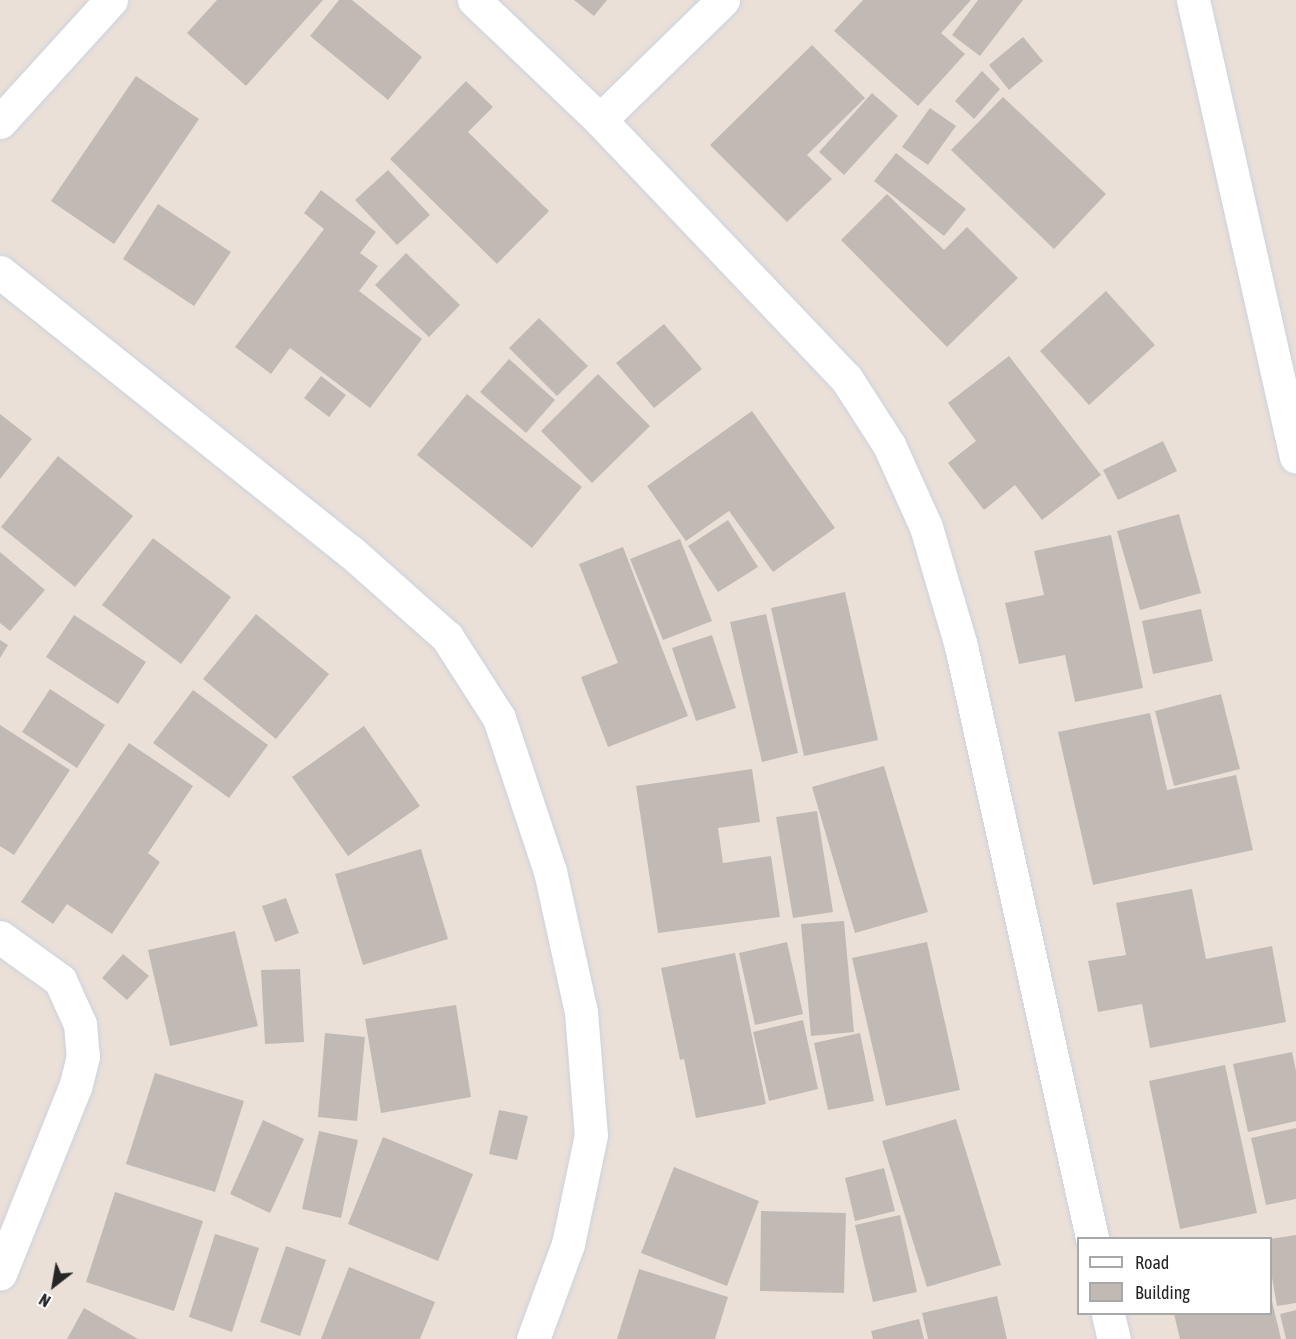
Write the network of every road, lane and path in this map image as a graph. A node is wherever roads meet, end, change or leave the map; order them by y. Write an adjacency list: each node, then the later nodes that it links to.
1 (111, 0): 6 (street)
2 (474, 0): 5 (street)
3 (723, 0): 5 (street)
4 (1193, 0): 8 (street)
5 (600, 120): 10 (street)
6 (0, 122)
7 (0, 272): 13 (street)
8 (1296, 457)
9 (0, 937): 11 (street)
10 (1092, 1237)
11 (0, 1274)
12 (1108, 1315): 14 (street)
13 (533, 1339)
14 (1114, 1339)

